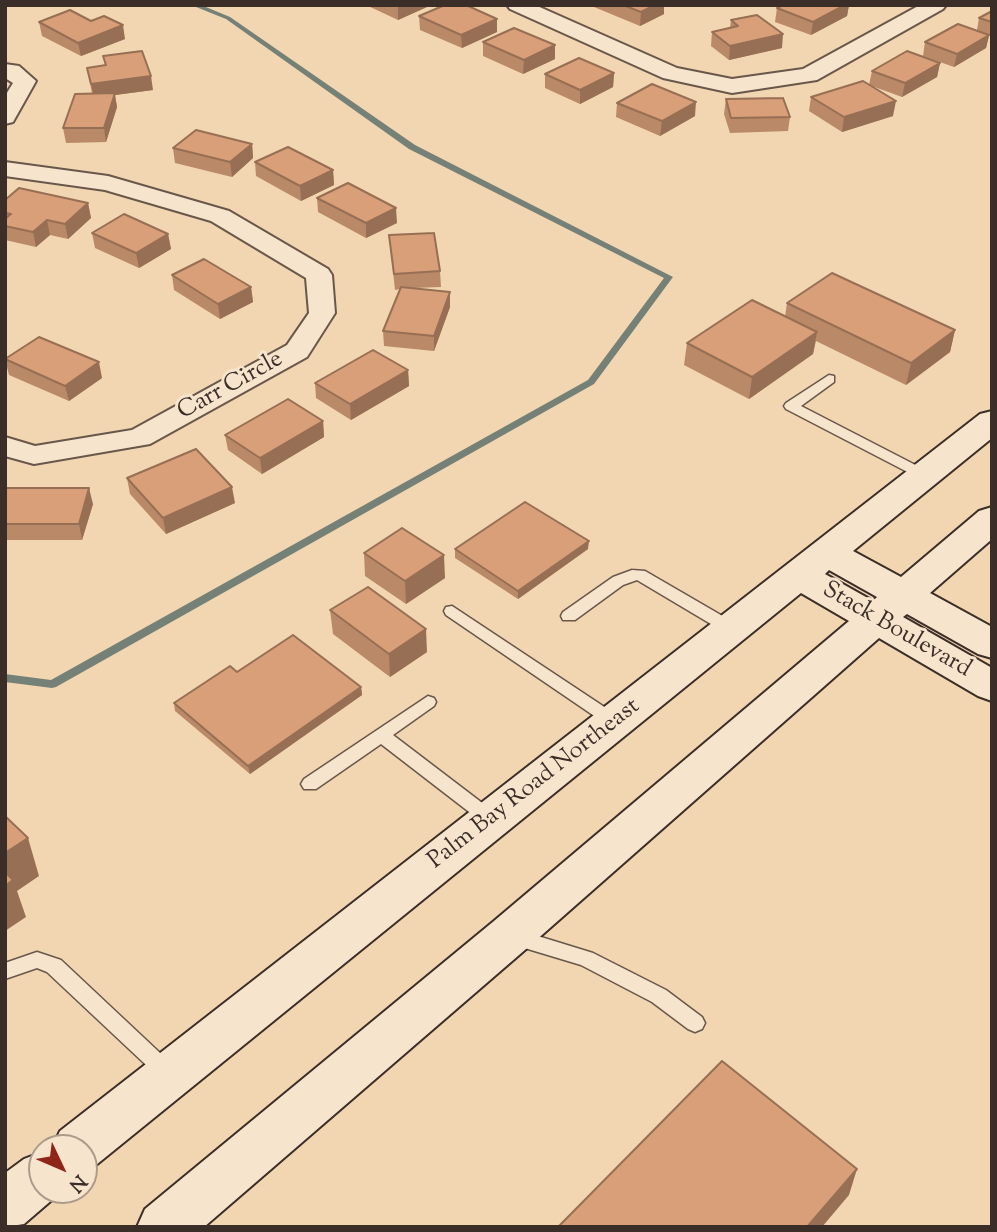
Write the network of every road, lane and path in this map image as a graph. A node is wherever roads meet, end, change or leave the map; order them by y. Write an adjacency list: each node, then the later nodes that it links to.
1 (517, 5): 2 (street)
2 (936, 5)
3 (5, 71): 4 (street)
4 (5, 117)
5 (5, 169): 8 (street, Carr Circle)
6 (829, 379): 9 (lane)
7 (992, 421): 9 (main road, Palm Bay Road Northeast)
8 (5, 446)
9 (925, 475): 11 (main road, Palm Bay Road Northeast)
10 (992, 519): 12 (main road)
11 (813, 564): 12 (main road, Stack Boulevard); 15 (main road, Palm Bay Road Northeast)
12 (889, 607): 16 (main road, Stack Boulevard); 17 (main road, Stack Boulevard); 23 (main road)
13 (452, 611): 19 (lane)
14 (569, 616): 15 (lane)
15 (732, 629): 19 (main road, Palm Bay Road Northeast)
16 (992, 644)
17 (992, 686)
18 (428, 702): 20 (lane)
19 (615, 722): 22 (main road, Palm Bay Road Northeast)
20 (381, 736): 21 (lane); 22 (lane)
21 (310, 784)
22 (492, 820): 26 (main road, Palm Bay Road Northeast)
23 (510, 935): 25 (lane); 30 (main road)
24 (5, 971): 26 (lane)
25 (695, 1023)
26 (170, 1075): 27 (main road, Palm Bay Road Northeast)
27 (96, 1134)
28 (28, 1187): 29 (main road)
29 (5, 1206)
30 (164, 1227)

